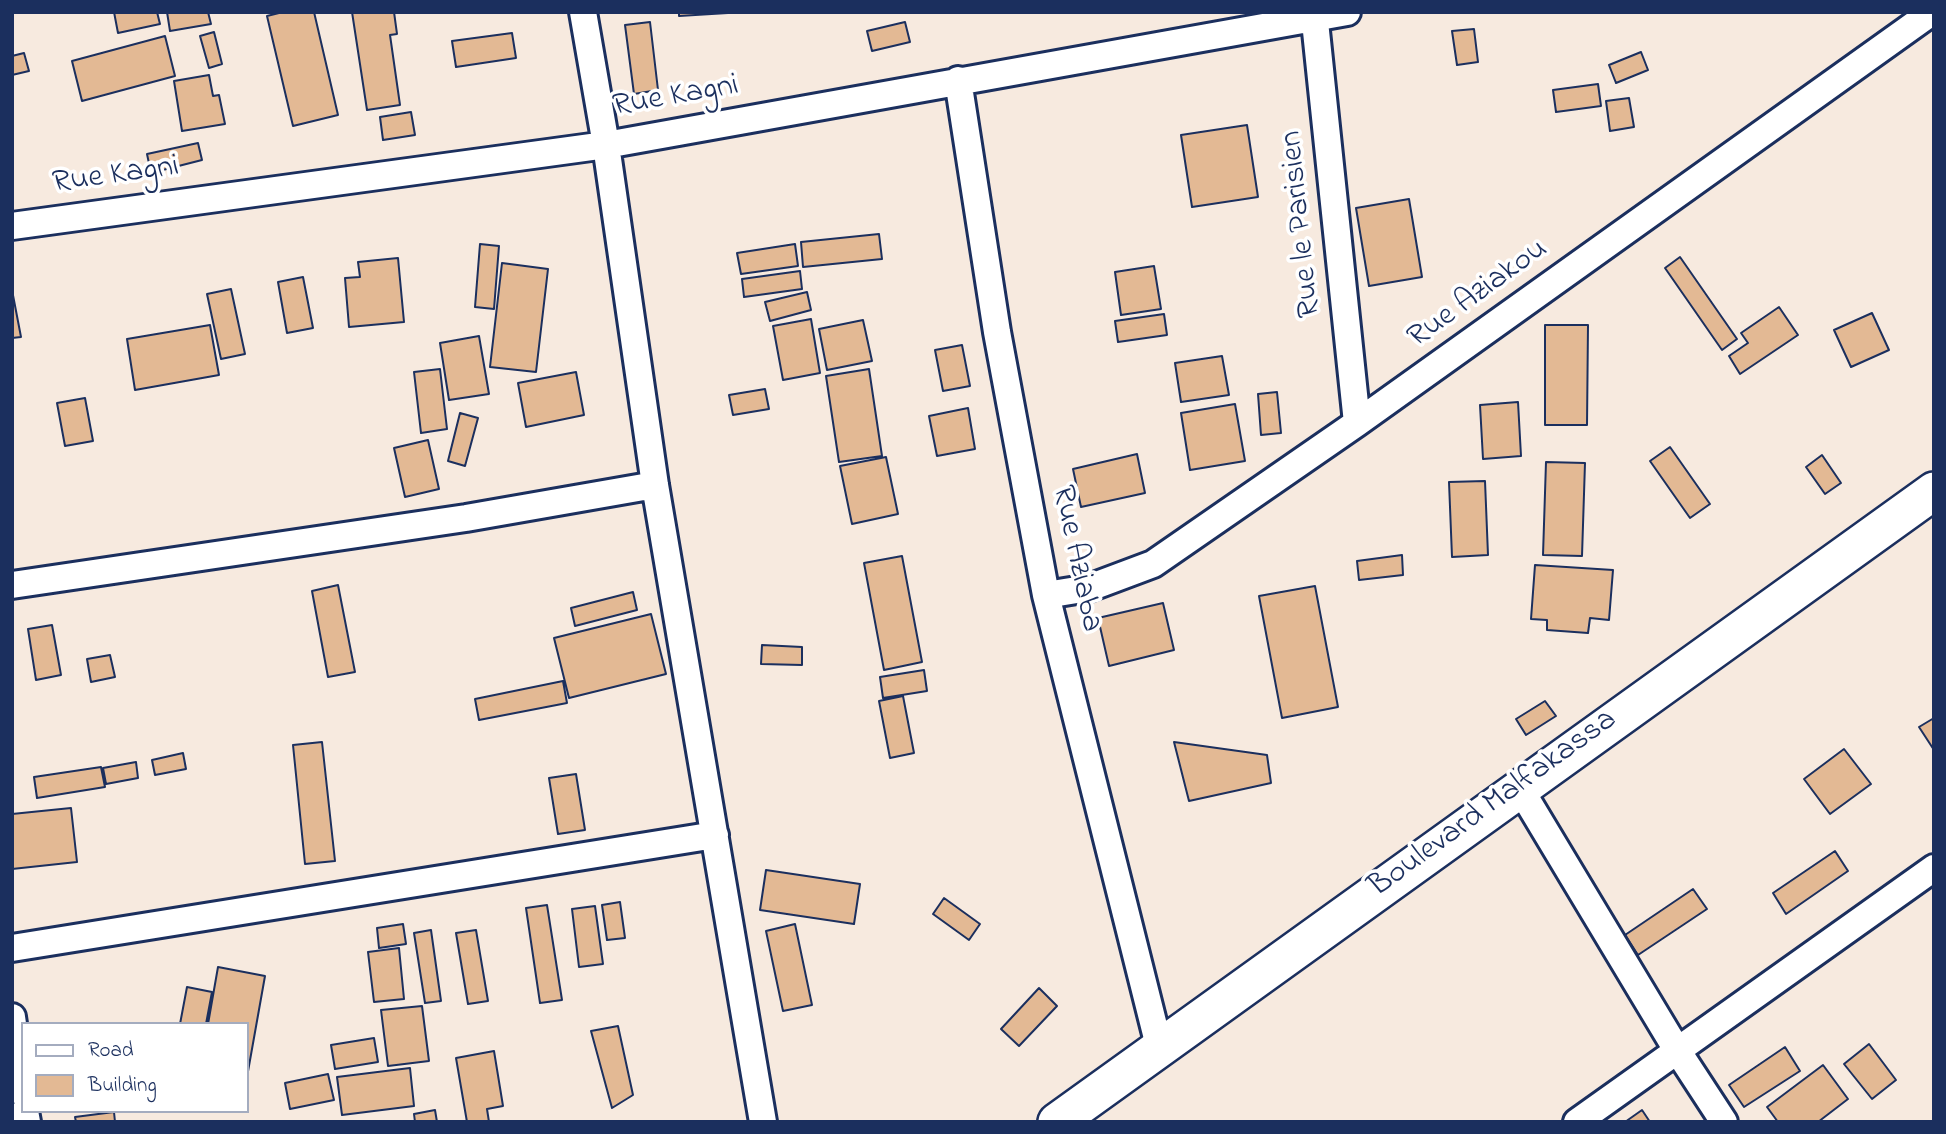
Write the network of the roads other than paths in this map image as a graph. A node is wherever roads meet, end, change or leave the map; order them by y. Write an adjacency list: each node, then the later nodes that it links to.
1 (583, 12): 6 (street)
2 (1347, 12): 4 (street, Rue Kagni)
3 (1932, 12): 8 (street, Rue Aziakou)
4 (1314, 15): 5 (street, Rue Kagni); 8 (street, Rue le Parisien)
5 (958, 80): 6 (street, Rue Kagni); 12 (street, Rue Aziaba)
6 (606, 145): 7 (street, Rue Kagni); 9 (street)
7 (12, 226)
8 (1357, 423): 12 (street, Rue Aziakou)
9 (655, 485): 11 (street); 14 (street)
10 (1934, 491): 13 (street, Boulevard Malfakassa)
11 (12, 585)
12 (1046, 595): 18 (street, Rue Aziaba)
13 (1518, 787): 18 (street, Boulevard Malfakassa); 19 (street)
14 (715, 835): 16 (street); 21 (street)
15 (1934, 868): 19 (street)
16 (12, 948)
17 (12, 1017): 20 (street)
18 (1159, 1045): 22 (street, Boulevard Malfakassa)
19 (1677, 1050): 23 (street); 24 (street)
20 (21, 1079)
21 (763, 1122)
22 (1057, 1122)
23 (1577, 1122)
24 (1724, 1122)

